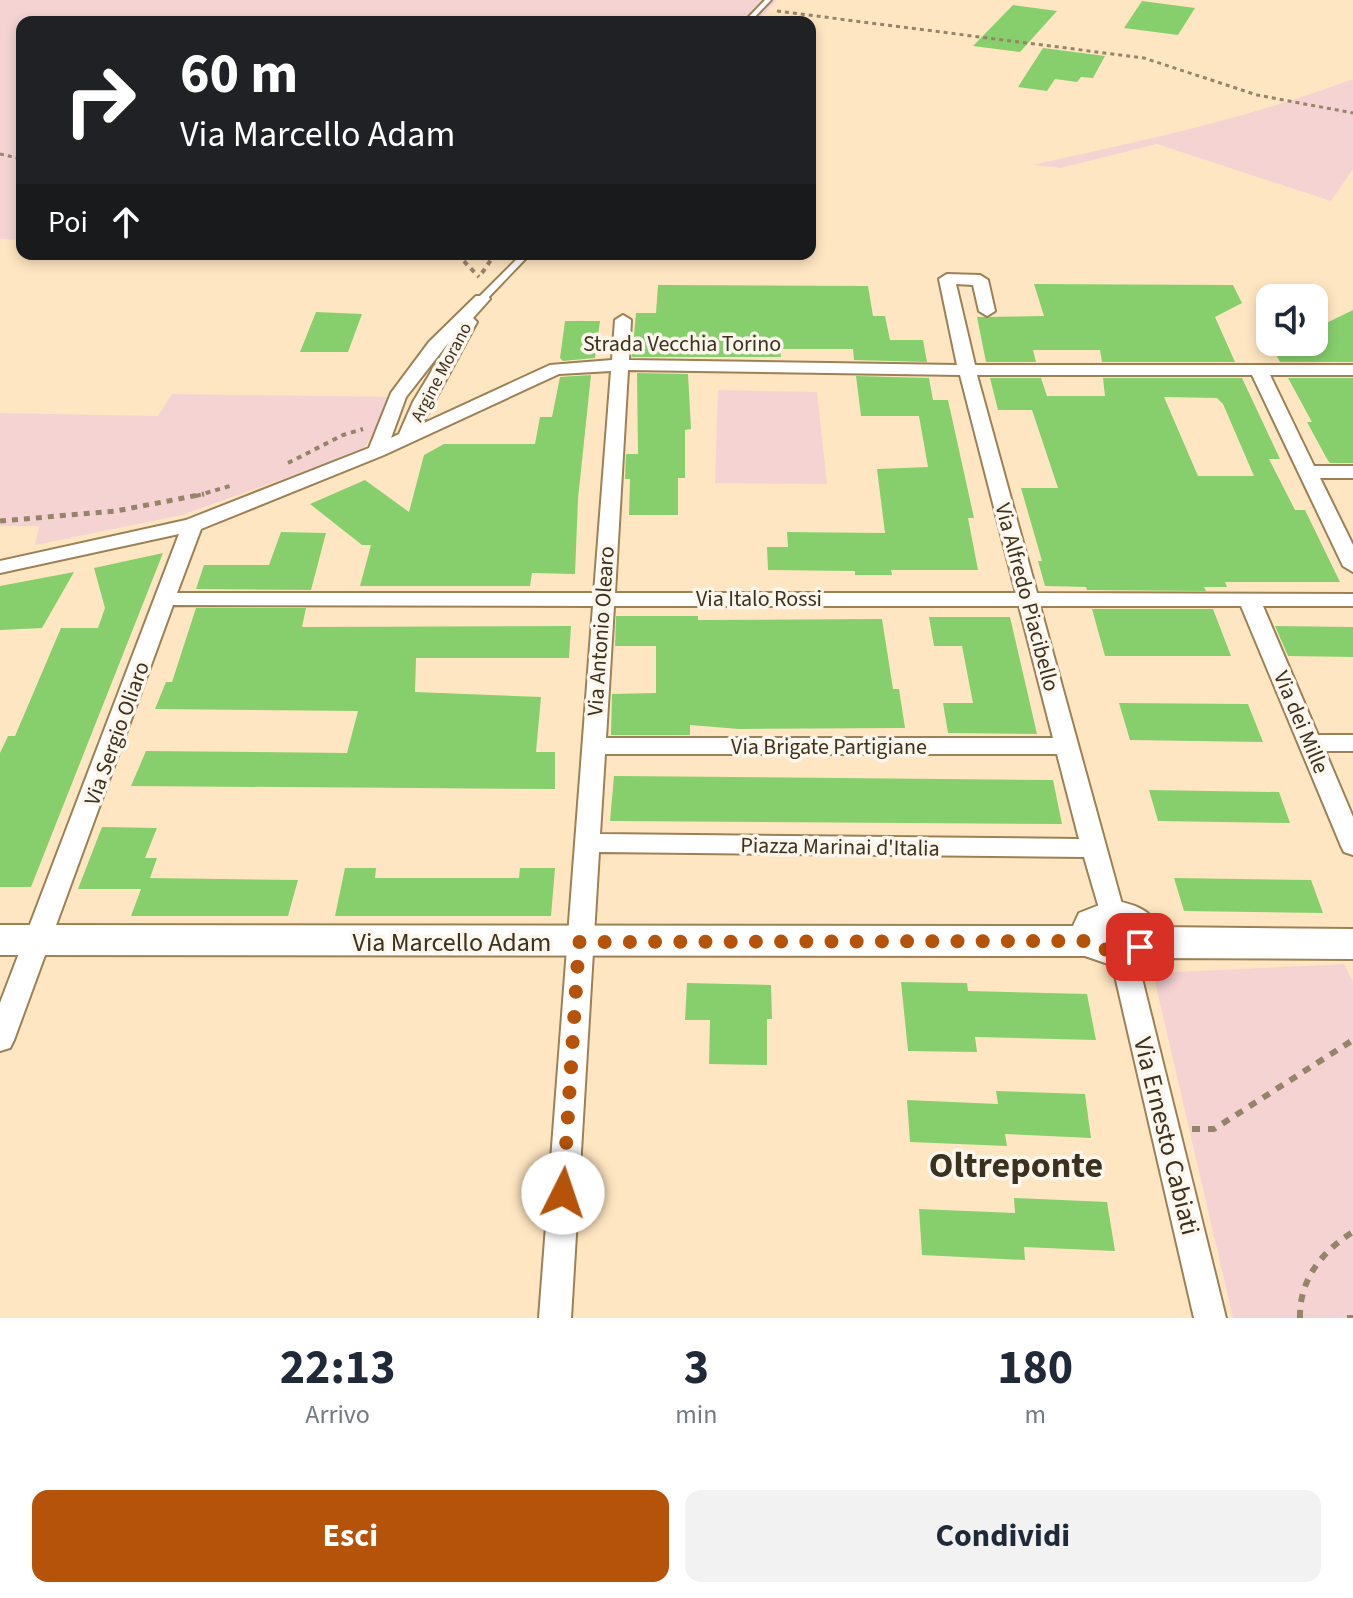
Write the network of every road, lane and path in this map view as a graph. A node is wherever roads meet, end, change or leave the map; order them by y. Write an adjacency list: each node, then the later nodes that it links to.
1 (768, 0): 2 (lane)
2 (759, 9): 3 (lane); 4 (path)
3 (753, 16)
4 (814, 16)
5 (816, 16): 6 (path)
6 (1353, 113)
7 (463, 260): 9 (path)
8 (520, 260): 10 (lane, Argine Morano)
9 (479, 277)
10 (479, 304): 17 (street, Argine Morano); 18 (street, Argine Morano)
11 (987, 311): 15 (street, Via Alfredo Piacibello)
12 (623, 320): 13 (street, Via Antonio Olearo)
13 (621, 365): 15 (street, Strada Vecchia Torino); 18 (street, Strada Vecchia Torino); 28 (street, Via Antonio Olearo)
14 (1258, 369): 15 (street, Strada Vecchia Torino); 16 (street, Strada Vecchia Torino); 21 (street)
15 (967, 370): 29 (street, Via Alfredo Piacibello)
16 (1353, 370)
17 (386, 422): 19 (street, Argine Morano); 20 (path)
18 (407, 437): 19 (street, Strada Vecchia Torino)
19 (377, 451): 25 (street, Strada Vecchia Torino)
20 (283, 465)
21 (1307, 472): 22 (street); 26 (street)
22 (1353, 472)
23 (240, 482): 24 (path)
24 (0, 521)
25 (192, 525): 27 (street, Strada Vecchia Torino); 30 (street, Via Sergio Oliaro)
26 (1353, 566)
27 (0, 567)
28 (601, 598): 29 (street, Via Italo Rossi); 30 (street, Via Italo Rossi); 35 (street, Via Antonio Olearo)
29 (1029, 598): 31 (street, Via Italo Rossi); 36 (street, Via Alfredo Piacibello)
30 (165, 599): 41 (street, Via Sergio Oliaro)
31 (1249, 599): 32 (street, Via Italo Rossi); 33 (street, Via dei Mille)
32 (1353, 600)
33 (1311, 743): 34 (street); 38 (street, Via dei Mille)
34 (1353, 743)
35 (592, 746): 36 (street, Via Brigate Partigiane); 37 (street, Via Antonio Olearo)
36 (1067, 746): 39 (street, Via Alfredo Piacibello)
37 (586, 843): 39 (street, Piazza Marinai d'Italia); 42 (street, Via Antonio Olearo)
38 (1353, 846)
39 (1094, 848): 40 (street, Via Alfredo Piacibello)
40 (1118, 938): 42 (main road, Via Marcello Adam); 43 (main road, Via Marcello Adam); 46 (street, Via Ernesto Cabiati)
41 (20, 940): 42 (main road, Via Marcello Adam); 44 (street, Via Sergio Oliaro)
42 (579, 942): 48 (street, Via Antonio Olearo)
43 (1353, 944)
44 (0, 1040)
45 (1353, 1040): 46 (path)
46 (1165, 1130): 49 (street, Via Ernesto Cabiati)
47 (1353, 1232): 50 (path)
48 (555, 1318)
49 (1210, 1318)
50 (1300, 1318)
51 (1347, 1318): 52 (path)
52 (1353, 1318)

